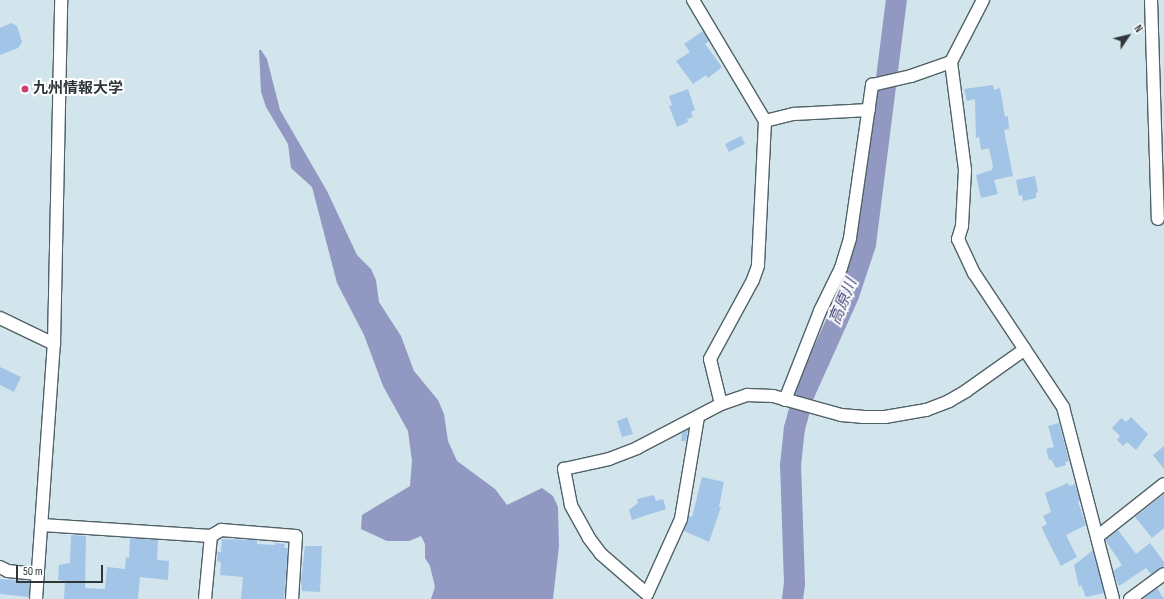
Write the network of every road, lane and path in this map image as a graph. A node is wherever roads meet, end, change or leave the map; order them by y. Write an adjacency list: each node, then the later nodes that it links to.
1 (61, 0): 10 (street)
2 (693, 0): 7 (street)
3 (983, 0): 5 (street)
4 (1151, 0): 8 (street)
5 (951, 62): 6 (street); 11 (street)
6 (869, 110): 7 (street); 12 (street)
7 (765, 121): 13 (street)
8 (1158, 220)
9 (0, 318): 10 (street)
10 (54, 344): 16 (street)
11 (1025, 349): 12 (street); 18 (street)
12 (785, 400): 13 (street)
13 (721, 404): 14 (street)
14 (698, 417): 22 (street); 22 (street)
15 (1164, 484): 18 (street)
16 (42, 525): 17 (street); 20 (street)
17 (211, 536): 24 (street); 25 (street)
18 (1097, 537): 26 (street)
19 (0, 567): 20 (street)
20 (38, 574): 23 (street)
21 (1164, 574): 27 (street)
22 (647, 596)
23 (36, 599)
24 (205, 599)
25 (292, 599)
26 (1114, 599)
27 (1130, 599)

